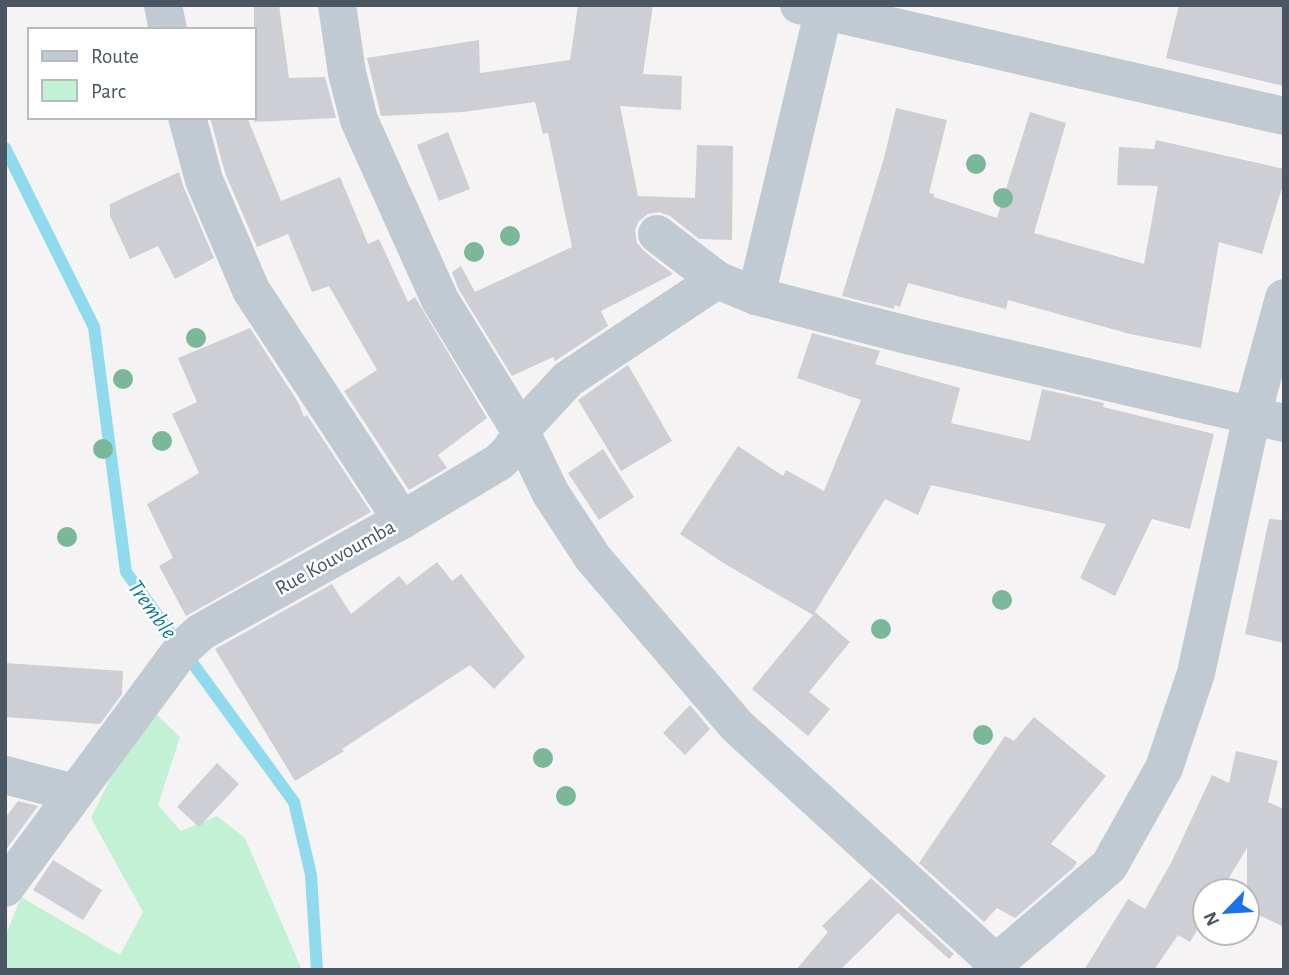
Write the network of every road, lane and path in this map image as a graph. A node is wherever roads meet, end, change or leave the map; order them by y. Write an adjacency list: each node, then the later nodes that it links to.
1 (163, 5): 4 (street)
2 (337, 5): 12 (street)
3 (816, 7): 5 (street); 9 (street)
4 (168, 28)
5 (1284, 116)
6 (188, 119): 13 (street)
7 (657, 234): 8 (street)
8 (717, 280): 9 (street); 12 (street, Rue Kouvoumba)
9 (755, 296): 11 (street)
10 (1284, 298): 11 (street)
11 (1268, 419): 17 (street)
12 (521, 432): 13 (street, Rue Kouvoumba); 17 (street)
13 (402, 520): 15 (street, Rue Kouvoumba)
14 (5, 775): 15 (street)
15 (74, 793): 16 (street, Rue Kouvoumba)
16 (5, 888)
17 (994, 966)

